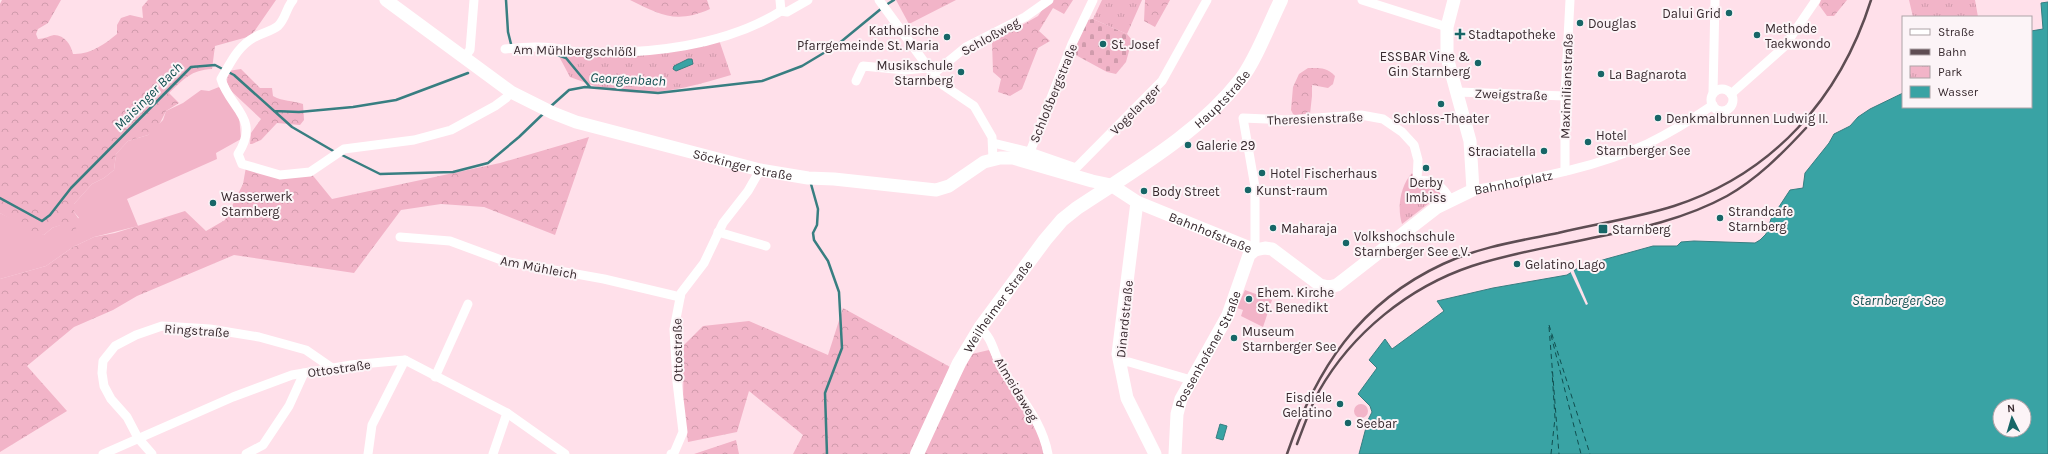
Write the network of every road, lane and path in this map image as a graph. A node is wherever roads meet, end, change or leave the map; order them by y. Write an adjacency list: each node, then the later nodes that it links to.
1 (293, 0): 22 (street)
2 (386, 0): 19 (street, Söckinger Straße)
3 (474, 0): 19 (street)
4 (780, 0): 16 (street)
5 (808, 0): 16 (street, Am Mühlbergschlößl)
6 (1049, 0): 20 (street, Schloßweg)
7 (1093, 0): 29 (street, Schloßbergstraße)
8 (1207, 0): 29 (street, Vogelanger)
9 (1281, 0): 33 (main road, Hauptstraße)
10 (1362, 0): 17 (street)
11 (1454, 0): 17 (street)
12 (1570, 0): 26 (street, Maximilianstraße)
13 (1715, 0): 24 (street)
14 (1816, 0): 25 (street)
15 (880, 2): 20 (street)
16 (781, 11): 18 (street, Am Mühlbergschlößl)
17 (1447, 27): 23 (street)
18 (505, 49)
19 (465, 56): 22 (street, Söckinger Straße)
20 (930, 71): 21 (street); 28 (street)
21 (856, 81)
22 (511, 92): 31 (street, Söckinger Straße)
23 (1458, 92): 26 (street, Zweigstraße); 34 (street)
24 (1713, 93): 25 (street); 27 (street)
25 (1731, 94): 27 (street)
26 (1565, 96): 32 (street, Maximilianstraße)
27 (1713, 106): 32 (street, Bahnhofplatz)
28 (993, 143): 29 (street, Schloßbergstraße); 30 (street)
29 (1030, 152)
30 (993, 159): 31 (street, Söckinger Straße); 33 (street, Söckinger Straße)
31 (760, 170): 37 (street, Ottostraße)
32 (1565, 171): 34 (street, Bahnhofplatz)
33 (1111, 185): 36 (street, Bahnhofstraße); 44 (main road, Weilheimer Straße)
34 (1473, 190): 35 (street, Bahnhofplatz)
35 (1450, 200): 40 (street, Theresienstraße); 41 (street, Bahnhofplatz)
36 (1137, 202): 40 (street, Bahnhofstraße); 46 (street, Dinardstraße)
37 (718, 232): 39 (street); 42 (street, Ottostraße)
38 (400, 237): 42 (street, Am Mühleich)
39 (766, 246)
40 (1255, 250): 41 (street, Bahnhofstraße); 50 (street, Possenhofener Straße)
41 (1329, 288)
42 (680, 297): 59 (street, Ottostraße)
43 (468, 304): 49 (street)
44 (980, 328): 60 (main road, Weilheimer Straße); 61 (street, Almeidaweg)
45 (405, 360): 47 (street, Ottostraße); 49 (street); 56 (street)
46 (1119, 362): 50 (street); 62 (street, Dinardstraße)
47 (332, 368): 48 (street, Ottostraße); 52 (street, Ringstraße)
48 (304, 373): 52 (street, Ottostraße); 55 (street)
49 (435, 377): 51 (street)
50 (1191, 380): 63 (street, Possenhofener Straße)
51 (507, 413): 57 (street); 58 (street)
52 (138, 438): 53 (street, Ottostraße); 54 (street, Ringstraße)
53 (103, 454)
54 (152, 454)
55 (246, 454)
56 (368, 454)
57 (493, 454)
58 (565, 454)
59 (671, 454)
60 (917, 454)
61 (1048, 454)
62 (1155, 454)
63 (1175, 454)

